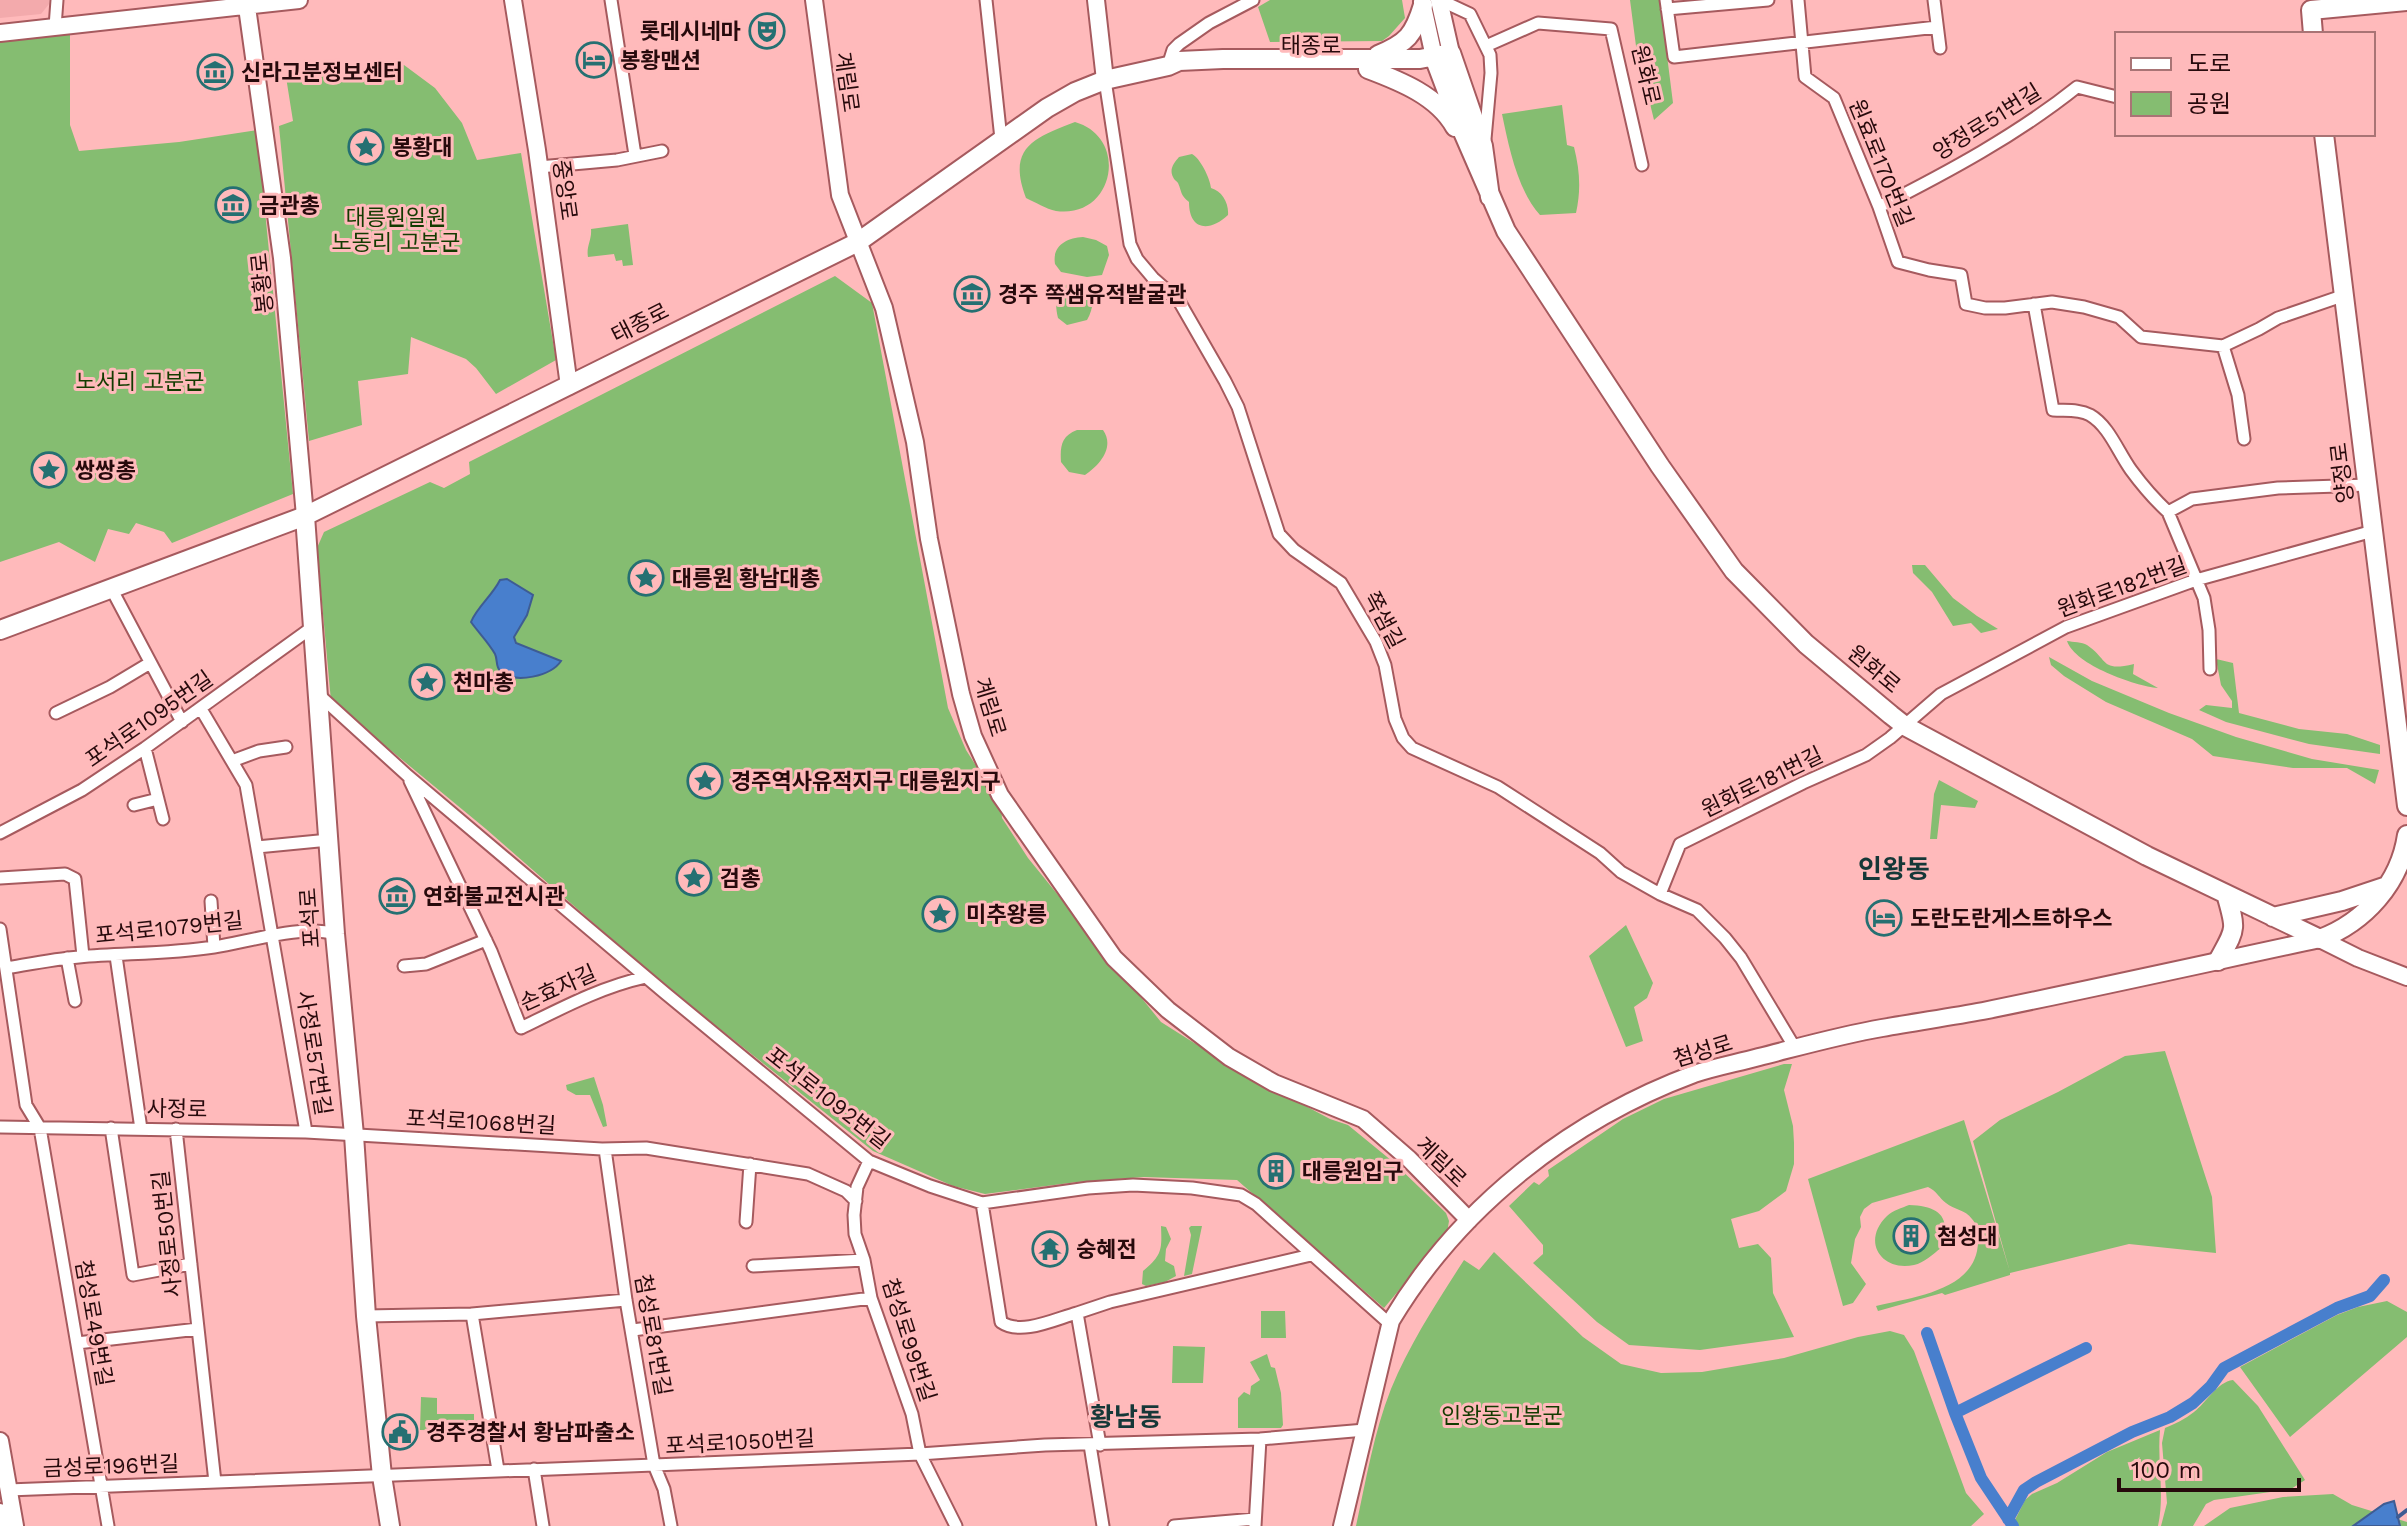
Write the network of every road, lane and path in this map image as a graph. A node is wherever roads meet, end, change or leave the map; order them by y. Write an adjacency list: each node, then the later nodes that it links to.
1 (57, 0): 17 (street)
2 (299, 0): 14 (street)
3 (513, 0): 35 (street, 중앙로)
4 (611, 0): 33 (street)
5 (814, 0): 38 (street, 계림로)
6 (986, 0): 30 (street)
7 (1096, 0): 27 (street)
8 (1253, 0): 26 (street)
9 (1768, 0): 15 (street)
10 (1798, 0): 21 (street, 원효로170번길)
11 (1934, 0): 18 (street)
12 (1431, 1): 22 (street); 24 (street, 원화로); 25 (main road)
13 (2407, 1): 16 (main road)
14 (246, 3): 17 (street); 46 (street, 봉황로)
15 (1666, 5): 21 (street)
16 (2310, 5): 19 (main road)
17 (55, 27): 20 (street)
18 (1937, 27): 21 (street); 23 (street)
19 (2313, 32)
20 (0, 33)
21 (1802, 44): 37 (street, 원효로170번길)
22 (1486, 46): 32 (street); 34 (street, 원화로)
23 (1940, 48)
24 (1444, 59): 25 (main road, 태종로); 32 (main road, 원화로); 36 (main road, 원화로)
25 (1368, 64): 26 (main road, 태종로); 36 (main road)
26 (1168, 66): 27 (main road, 태종로)
27 (1105, 80): 30 (main road, 태종로); 73 (street, 쪽샘길)
28 (2115, 96): 37 (street, 양정로51번길)
29 (2324, 136): 39 (main road, 양정로)
30 (1001, 139): 38 (main road, 태종로)
31 (662, 151): 33 (street)
32 (1484, 151): 36 (main road, 원화로)
33 (635, 155): 35 (street)
34 (1642, 165)
35 (539, 167): 42 (street, 중앙로)
36 (1490, 197): 58 (main road, 원화로)
37 (1879, 207): 40 (street, 원효로170번길)
38 (858, 242): 42 (main road, 태종로); 105 (street, 계림로)
39 (2345, 295): 41 (street); 44 (main road, 양정로)
40 (2034, 304): 41 (street); 45 (street)
41 (2223, 346): 43 (street)
42 (569, 386): 46 (main road, 태종로)
43 (2244, 439)
44 (2368, 485): 45 (street); 47 (main road, 양정로)
45 (2168, 512): 48 (street)
46 (305, 516): 49 (main road, 태종로); 50 (main road, 포석로)
47 (2373, 531): 48 (street, 원화로182번길); 65 (main road, 양정로)
48 (2196, 580): 53 (street); 58 (street, 원화로182번길)
49 (111, 588): 51 (main road, 태종로); 52 (street)
50 (314, 626): 54 (main road, 포석로); 55 (street, 포석로1095번길)
51 (0, 630)
52 (150, 663): 56 (street); 57 (street)
53 (2210, 669)
54 (319, 695): 62 (street, 포석로1092번길); 69 (main road, 포석로)
55 (201, 709): 57 (street, 포석로1095번길); 61 (street, 사정로57번길)
56 (56, 713)
57 (182, 722): 60 (street, 포석로1095번길)
58 (1905, 726): 73 (street, 원화로181번길); 74 (main road, 원화로)
59 (286, 747): 61 (street)
60 (145, 748): 63 (street); 67 (street, 포석로1095번길)
61 (232, 761): 70 (street, 사정로57번길)
62 (408, 776): 81 (street, 손효자길); 89 (street, 포석로1092번길)
63 (158, 799): 64 (street); 66 (street)
64 (134, 805)
65 (2407, 806)
66 (163, 819)
67 (0, 833)
68 (2407, 835): 72 (main road)
69 (329, 840): 70 (street); 78 (main road, 포석로)
70 (257, 847): 79 (street, 사정로57번길)
71 (0, 878): 83 (street)
72 (2387, 886): 76 (main road); 80 (main road)
73 (1660, 894): 92 (street, 쪽샘길)
74 (2226, 894): 76 (main road, 원화로); 86 (main road)
75 (211, 901): 82 (street)
76 (2273, 917): 80 (main road, 원화로)
77 (0, 929): 88 (street)
78 (335, 934): 79 (street, 포석로1079번길); 99 (main road, 포석로)
79 (272, 936): 82 (street, 포석로1079번길); 98 (street, 사정로57번길)
80 (2320, 939): 86 (street, 첨성로); 90 (street, 원화로)
81 (486, 940): 87 (street); 89 (street, 손효자길)
82 (214, 947): 84 (street, 포석로1079번길)
83 (83, 956): 84 (street, 포석로1079번길); 85 (street, 포석로1079번길)
84 (116, 956): 96 (street)
85 (67, 958): 88 (street, 포석로1079번길); 91 (street)
86 (2218, 961): 92 (street, 첨성로)
87 (404, 966)
88 (6, 968): 94 (street)
89 (646, 977): 101 (street, 포석로1092번길)
90 (2405, 978)
91 (75, 1001)
92 (1795, 1048): 105 (street, 첨성로)
93 (0, 1127): 94 (street, 사정로)
94 (40, 1128): 95 (street, 사정로); 119 (street, 첨성로49번길)
95 (111, 1128): 96 (street, 사정로); 109 (street)
96 (141, 1129): 97 (street, 사정로)
97 (176, 1129): 98 (street, 사정로); 109 (street, 사정로50번길)
98 (306, 1132): 99 (street, 사정로)
99 (354, 1135): 100 (street, 포석로1068번길); 115 (main road, 포석로)
100 (605, 1149): 102 (street, 포석로1068번길); 112 (street, 첨성로81번길)
101 (869, 1161): 103 (street, 첨성로99번길); 104 (street, 포석로1092번길)
102 (750, 1164): 103 (street, 포석로1068번길); 106 (street)
103 (856, 1201): 108 (street, 첨성로99번길)
104 (982, 1203): 107 (street, 포석로1092번길); 113 (street)
105 (1469, 1220): 116 (street, 첨성로)
106 (746, 1222)
107 (1311, 1255): 113 (street); 116 (street, 포석로1092번길)
108 (864, 1260): 110 (street); 111 (street, 첨성로99번길)
109 (191, 1264): 118 (street, 사정로50번길)
110 (753, 1266)
111 (871, 1298): 117 (street); 124 (street, 첨성로99번길)
112 (626, 1300): 114 (street); 117 (street, 첨성로81번길)
113 (1077, 1313): 123 (street)
114 (472, 1314): 115 (street); 127 (street)
115 (366, 1316): 128 (main road, 포석로)
116 (1391, 1325): 120 (street, 첨성로)
117 (633, 1330): 125 (street, 첨성로81번길)
118 (198, 1332): 119 (street); 129 (street, 금성로196번길)
119 (77, 1343): 130 (street, 첨성로49번길)
120 (1365, 1430): 121 (street, 포석로1050번길); 143 (street, 첨성로)
121 (1260, 1439): 123 (street, 포석로1050번길); 133 (street)
122 (0, 1441): 131 (street)
123 (1095, 1445): 124 (street, 포석로1050번길); 141 (street)
124 (920, 1454): 125 (street, 포석로1050번길); 140 (street, 첨성로99번길)
125 (654, 1465): 126 (street, 포석로1050번길); 139 (street, 첨성로81번길)
126 (534, 1469): 127 (street, 포석로1050번길); 138 (street)
127 (498, 1470): 128 (street, 포석로1050번길)
128 (382, 1476): 129 (street, 금성로196번길); 137 (main road, 포석로)
129 (215, 1482): 130 (street, 금성로196번길)
130 (102, 1486): 131 (street, 금성로196번길); 136 (street, 첨성로49번길)
131 (8, 1490): 135 (street)
132 (0, 1512): 134 (street)
133 (1255, 1523): 142 (street)
134 (2, 1526)
135 (15, 1526)
136 (108, 1526)
137 (390, 1526)
138 (543, 1526)
139 (671, 1526)
140 (956, 1526)
141 (1103, 1526)
142 (1174, 1526)
143 (1342, 1526)

